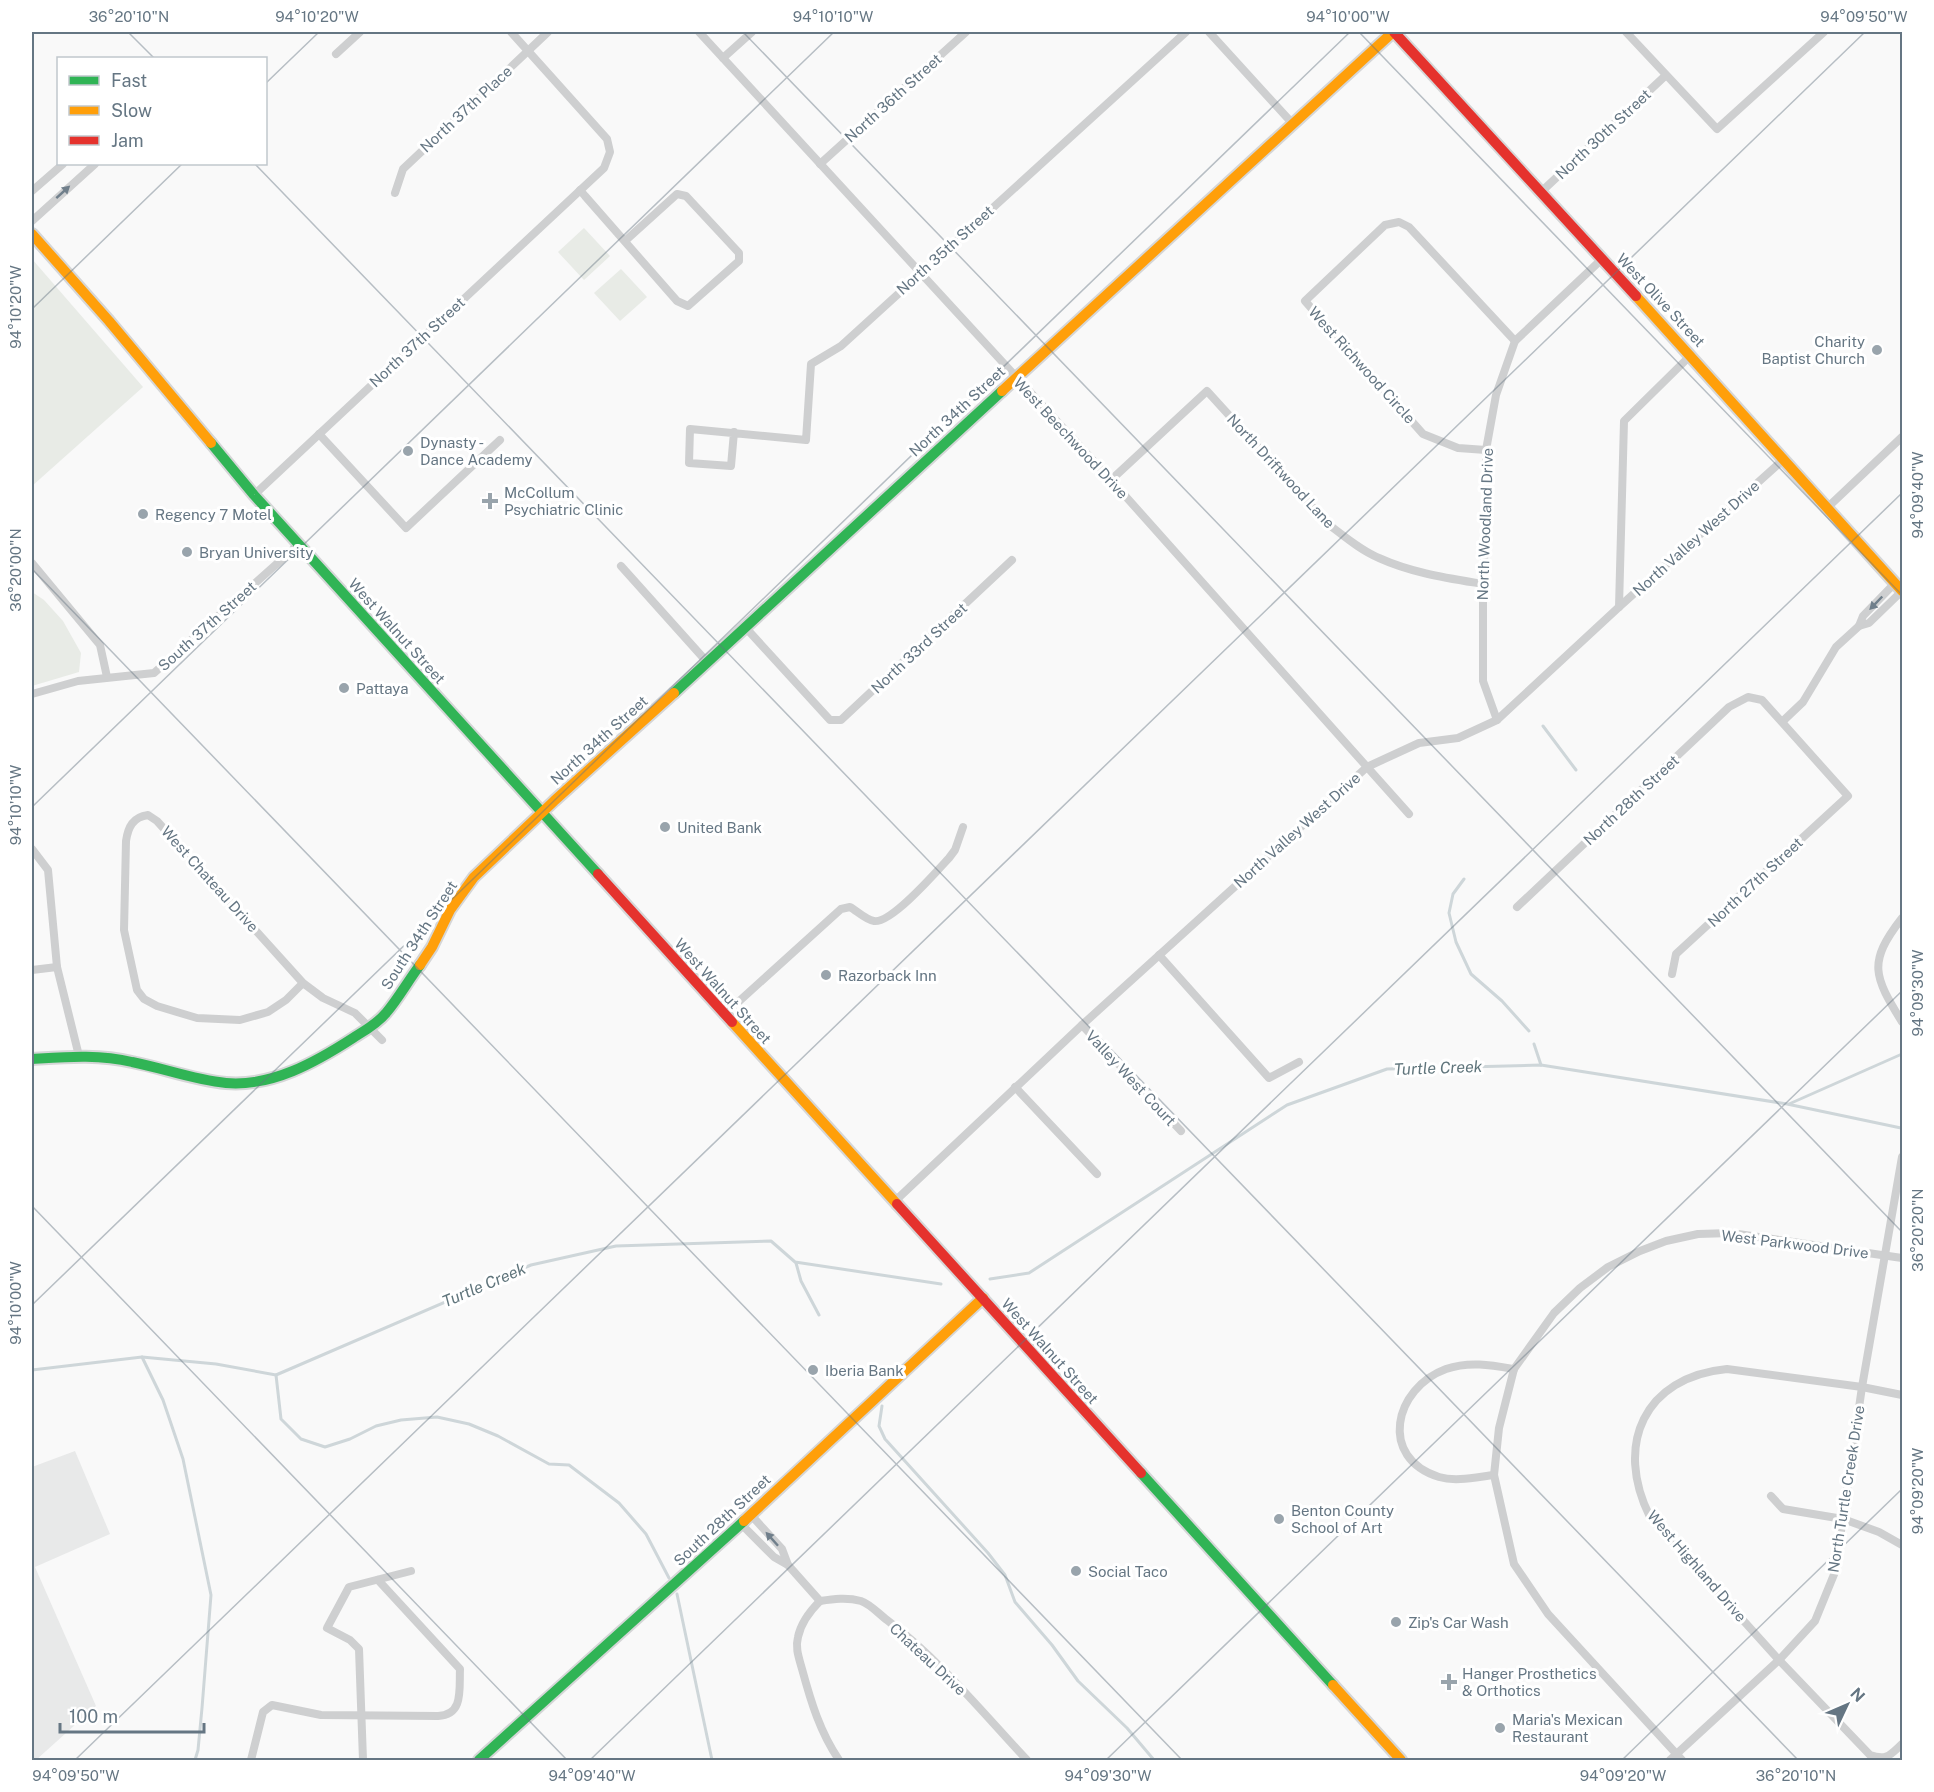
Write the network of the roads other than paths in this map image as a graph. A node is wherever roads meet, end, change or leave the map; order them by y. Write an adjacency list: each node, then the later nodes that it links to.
1 (360, 32): 13 (street)
2 (511, 32): 12 (street, North 37th Street)
3 (549, 32): 12 (street, North 37th Place)
4 (699, 32): 14 (street, West Beechwood Drive)
5 (752, 32): 14 (street)
6 (966, 32): 17 (street, North 36th Street)
7 (1186, 32): 28 (street, North 35th Street)
8 (1209, 32): 16 (street)
9 (1394, 32): 16 (main road, North 34th Street); 22 (main road, West Olive Street)
10 (1626, 32): 15 (street)
11 (1824, 32): 15 (street)
12 (528, 50): 20 (street, North 37th Street); 23 (street, North 37th Place)
13 (336, 54)
14 (723, 58): 17 (street, West Beechwood Drive)
15 (1665, 76): 22 (street, North 30th Street)
16 (1293, 123): 31 (main road, North 34th Street)
17 (820, 164): 28 (street, West Beechwood Drive)
18 (62, 165): 21 (street)
19 (93, 165): 24 (street, one-way to 19)
20 (580, 190): 26 (street); 33 (street, North 37th Street)
21 (32, 191)
22 (1541, 192): 27 (main road, West Olive Street)
23 (395, 193)
24 (32, 221)
25 (32, 234): 39 (main road, West Walnut Street)
26 (625, 241): 26 (street)
27 (1602, 259): 29 (street, North Woodland Drive); 30 (main road, West Olive Street)
28 (919, 274): 31 (street, West Beechwood Drive); 32 (street, North 35th Street)
29 (1515, 341): 36 (street, North Woodland Drive); 36 (street, West Richwood Circle)
30 (1691, 355): 37 (main road, West Olive Street); 47 (street)
31 (1014, 378): 38 (street, West Beechwood Drive); 48 (main road, North 34th Street)
32 (734, 432): 32 (street, North 35th Street)
33 (320, 434): 35 (street); 39 (street, North 37th Street)
34 (1902, 437): 40 (street)
35 (500, 440)
36 (1486, 450): 45 (street, North Woodland Drive)
37 (1783, 460): 40 (main road, West Olive Street); 47 (street, North Valley West Drive)
38 (1111, 480): 45 (street, North Driftwood Lane); 54 (street, West Beechwood Drive)
39 (254, 495): 41 (main road, West Walnut Street)
40 (1827, 508): 46 (main road, West Olive Street)
41 (299, 544): 50 (street, South 37th Street); 55 (main road, West Walnut Street)
42 (1012, 561): 48 (street, North 33rd Street)
43 (32, 563): 50 (street)
44 (621, 566): 49 (street)
45 (1483, 584): 52 (street, North Woodland Drive)
46 (1900, 588): 53 (street)
47 (1619, 607): 52 (street, North Valley West Drive)
48 (745, 627): 49 (main road, North 34th Street)
49 (707, 662): 55 (main road, North 34th Street)
50 (107, 677): 51 (street, South 37th Street)
51 (32, 694)
52 (1497, 720): 54 (street, North Valley West Drive)
53 (1783, 721): 59 (street, North 28th Street); 64 (street, North 27th Street)
54 (1367, 767): 56 (street, West Beechwood Drive); 61 (street, North Valley West Drive)
55 (541, 813): 66 (main road, West Walnut Street); 69 (main road, South 34th Street)
56 (1409, 814)
57 (963, 827): 66 (street)
58 (32, 849): 62 (street)
59 (1517, 907)
60 (1902, 918): 67 (street)
61 (1159, 955): 68 (street, North Valley West Drive); 73 (street)
62 (57, 967): 63 (street); 71 (street)
63 (32, 970)
64 (1672, 974)
65 (303, 983): 65 (street, West Chateau Drive); 69 (street, West Chateau Drive)
66 (725, 1014): 78 (main road, West Walnut Street)
67 (1902, 1022)
68 (1082, 1025): 74 (street, North Valley West Drive); 75 (street, Valley West Court)
69 (370, 1027): 70 (street, West Chateau Drive); 71 (main road, South 34th Street)
70 (382, 1040)
71 (79, 1056): 72 (main road, South 34th Street)
72 (32, 1059)
73 (1299, 1062)
74 (1015, 1087): 77 (street); 78 (street, North Valley West Drive)
75 (1181, 1131)
76 (1902, 1157): 79 (street, North Turtle Creek Drive)
77 (1097, 1174)
78 (894, 1202): 81 (main road, West Walnut Street)
79 (1885, 1255): 80 (street, West Parkwood Drive); 82 (street, West Parkwood Drive); 83 (street, North Turtle Creek Drive)
80 (1902, 1258)
81 (983, 1298): 87 (main road, South 28th Street); 104 (main road, West Walnut Street)
82 (1514, 1369): 85 (street, West Parkwood Drive); 85 (street)
83 (1862, 1387): 84 (street, West Highland Drive); 88 (street, North Turtle Creek Drive); 95 (street, West Highland Drive)
84 (1902, 1395)
85 (1494, 1475): 99 (street, West Parkwood Drive)
86 (1771, 1496): 88 (street)
87 (750, 1515): 89 (main road, South 28th Street); 91 (street, one-way to 87)
88 (1843, 1519): 90 (street); 95 (street, North Turtle Creek Drive)
89 (741, 1524): 91 (street); 98 (main road, South 28th Street)
90 (1902, 1545)
91 (788, 1565): 94 (street)
92 (411, 1571): 93 (street)
93 (378, 1580): 96 (street); 96 (street)
94 (820, 1601): 100 (street, Chateau Drive); 103 (street)
95 (1779, 1660): 97 (street, West Highland Drive); 99 (street, North Turtle Creek Drive)
96 (361, 1716): 101 (street); 102 (street)
97 (1902, 1744)
98 (485, 1759)
99 (1676, 1759)
100 (1025, 1760)
101 (251, 1761)
102 (363, 1761)
103 (839, 1761)
104 (1401, 1761)

